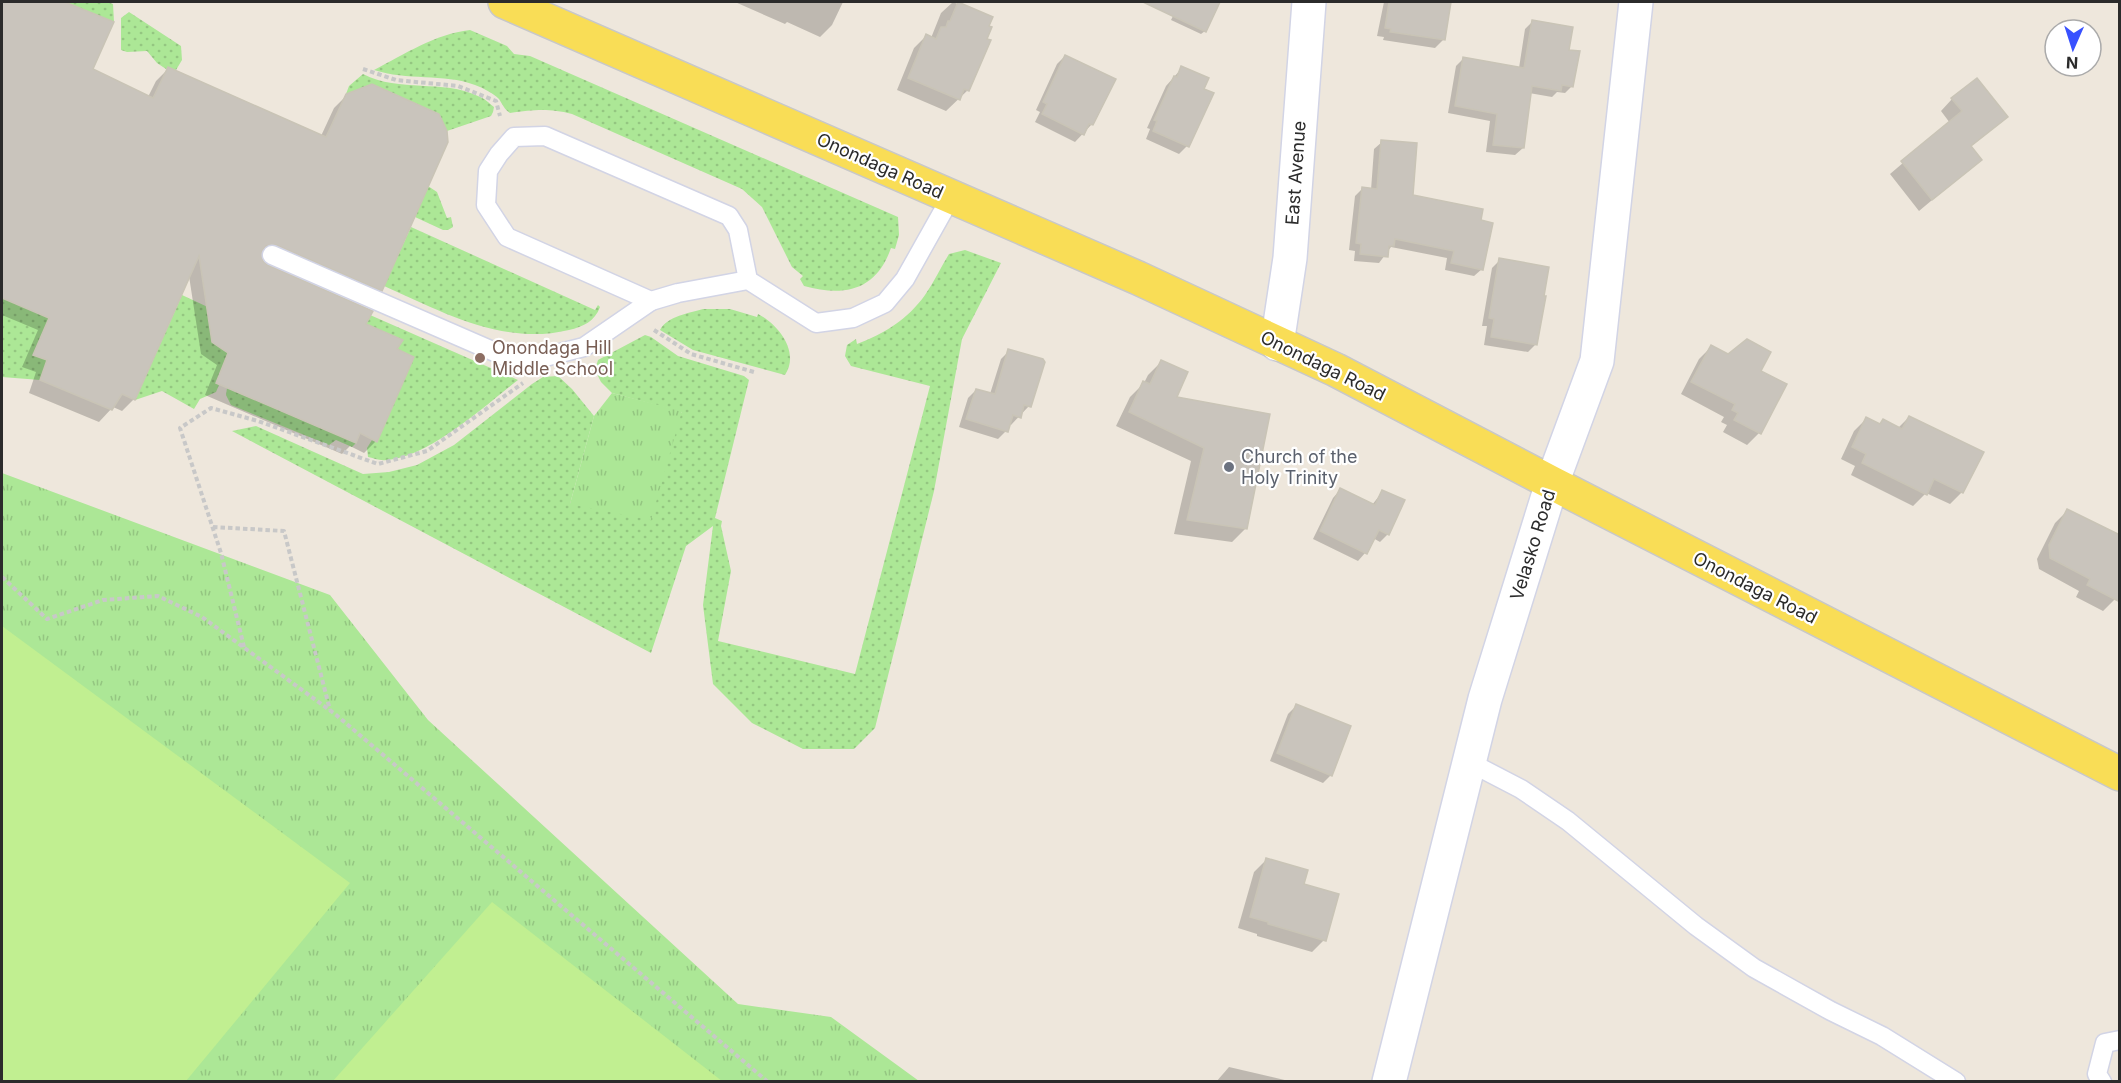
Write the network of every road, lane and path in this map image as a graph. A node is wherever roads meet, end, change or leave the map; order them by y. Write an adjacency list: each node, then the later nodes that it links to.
1 (505, 2): 6 (main road, Onondaga Road)
2 (1310, 2): 11 (street, East Avenue)
3 (1636, 2): 14 (street, Velasko Road)
4 (363, 69): 5 (path)
5 (503, 125)
6 (951, 196): 8 (lane); 11 (main road, Onondaga Road)
7 (272, 255): 12 (lane)
8 (748, 280): 9 (lane); 9 (lane)
9 (651, 301): 12 (lane)
10 (652, 329): 13 (path)
11 (1277, 344): 14 (main road, Onondaga Road)
12 (537, 359): 15 (path)
13 (754, 372)
14 (1551, 483): 19 (street, Velasko Road); 20 (main road, Onondaga Road)
15 (213, 527): 17 (path); 18 (path)
16 (2, 577): 17 (path)
17 (244, 647): 18 (path)
18 (330, 711): 22 (path)
19 (1469, 762): 23 (street, Velasko Road); 24 (lane)
20 (2120, 774)
21 (2120, 1040): 25 (lane)
22 (768, 1082)
23 (1389, 1082)
24 (1956, 1082)
25 (2102, 1082)

